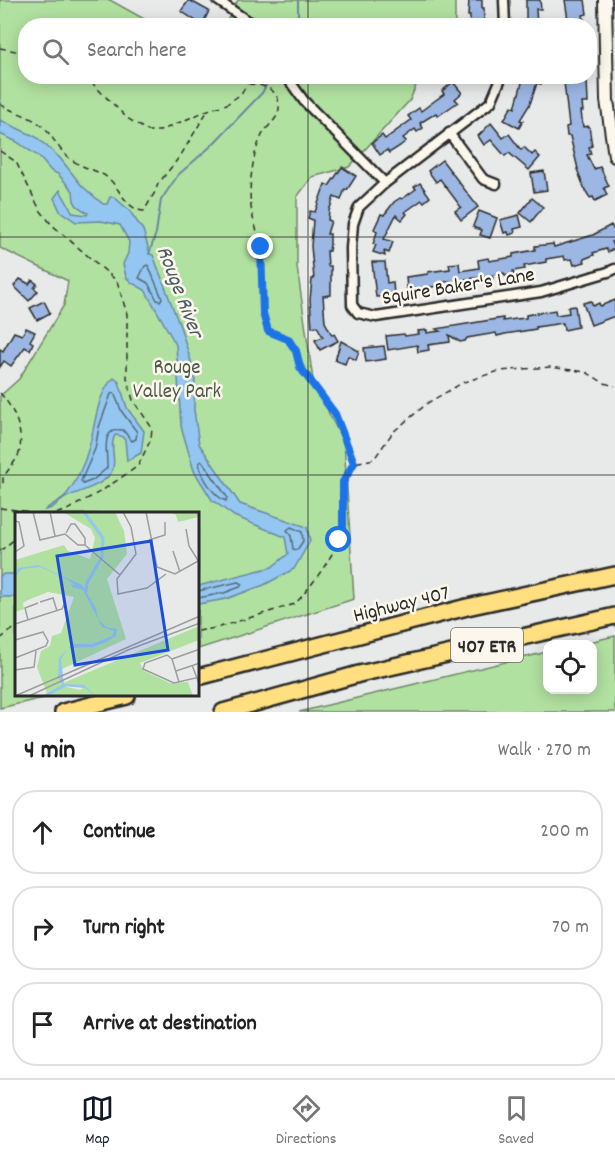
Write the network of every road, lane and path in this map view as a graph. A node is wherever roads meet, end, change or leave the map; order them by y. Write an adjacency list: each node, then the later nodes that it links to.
1 (217, 0): 4 (street)
2 (504, 0): 5 (street)
3 (605, 0): 16 (street)
4 (243, 18)
5 (505, 18)
6 (0, 48): 7 (path)
7 (18, 51)
8 (93, 84): 13 (path)
9 (249, 84): 13 (path); 22 (path)
10 (292, 84): 17 (street)
11 (499, 84): 14 (street, Squire Baker's Lane)
12 (0, 104): 13 (path)
13 (208, 110)
14 (449, 133): 17 (street, Squire Baker's Lane); 18 (street)
15 (0, 151): 26 (path)
16 (615, 156)
17 (385, 183): 19 (street, Squire Baker's Lane)
18 (496, 184)
19 (615, 268)
20 (615, 386): 22 (path)
21 (0, 393): 23 (path)
22 (354, 463): 32 (path)
23 (0, 486)
24 (0, 508): 25 (path)
25 (27, 512)
26 (61, 512)
27 (15, 539): 28 (path)
28 (0, 550)
29 (615, 575): 34 (highway, Highway 407 / 407 ETR)
30 (615, 616): 37 (highway, 407 ETR)
31 (15, 628): 33 (path)
32 (200, 631)
33 (0, 639)
34 (200, 676)
35 (122, 697): 36 (highway)
36 (63, 712)
37 (224, 712)

